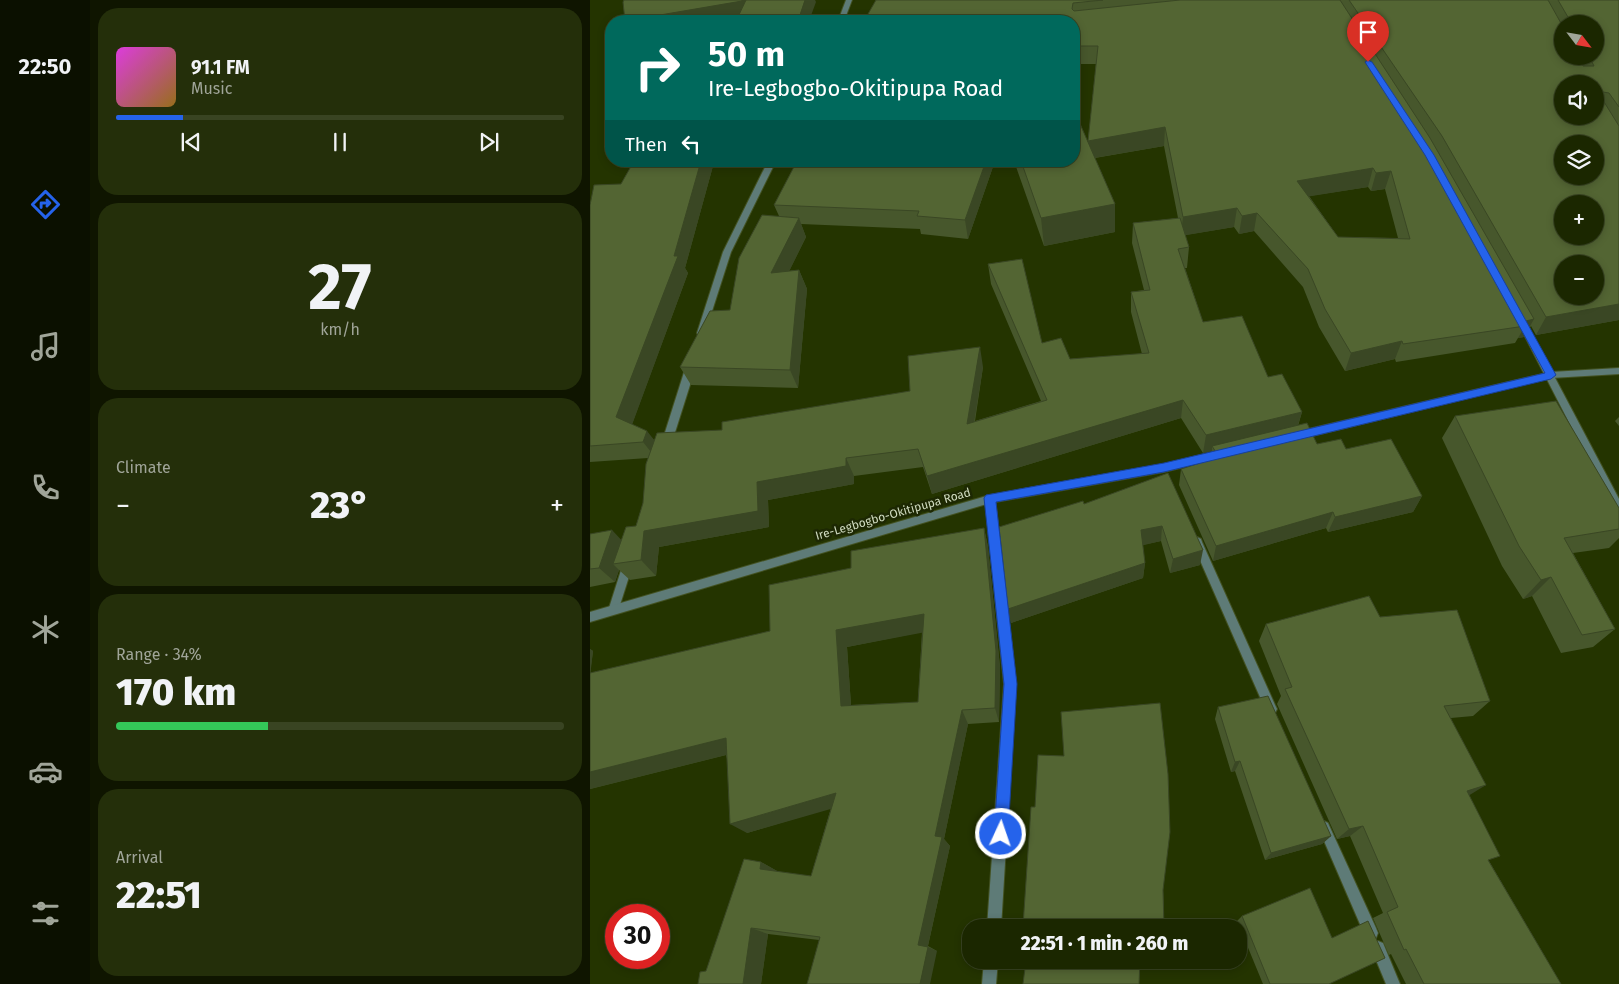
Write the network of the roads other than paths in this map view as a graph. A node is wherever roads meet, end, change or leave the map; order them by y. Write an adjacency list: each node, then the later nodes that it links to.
1 (849, 0): 2 (street)
2 (843, 15)
3 (769, 167): 9 (street)
4 (1518, 316): 6 (street)
5 (1619, 371): 6 (street)
6 (1551, 375): 7 (street); 11 (street)
7 (1290, 438)
8 (1232, 452): 10 (street, Ire-Legbogbo-Okitipupa Road)
9 (662, 458)
10 (990, 498): 14 (street, Ire-Legbogbo-Okitipupa Road); 18 (street)
11 (1619, 508)
12 (1192, 531): 16 (street)
13 (632, 552): 14 (street)
14 (614, 608): 15 (street, Ire-Legbogbo-Okitipupa Road)
15 (590, 617)
16 (1277, 722)
17 (1317, 812): 21 (street)
18 (995, 919)
19 (990, 969): 20 (street)
20 (989, 984)
21 (1393, 984)

